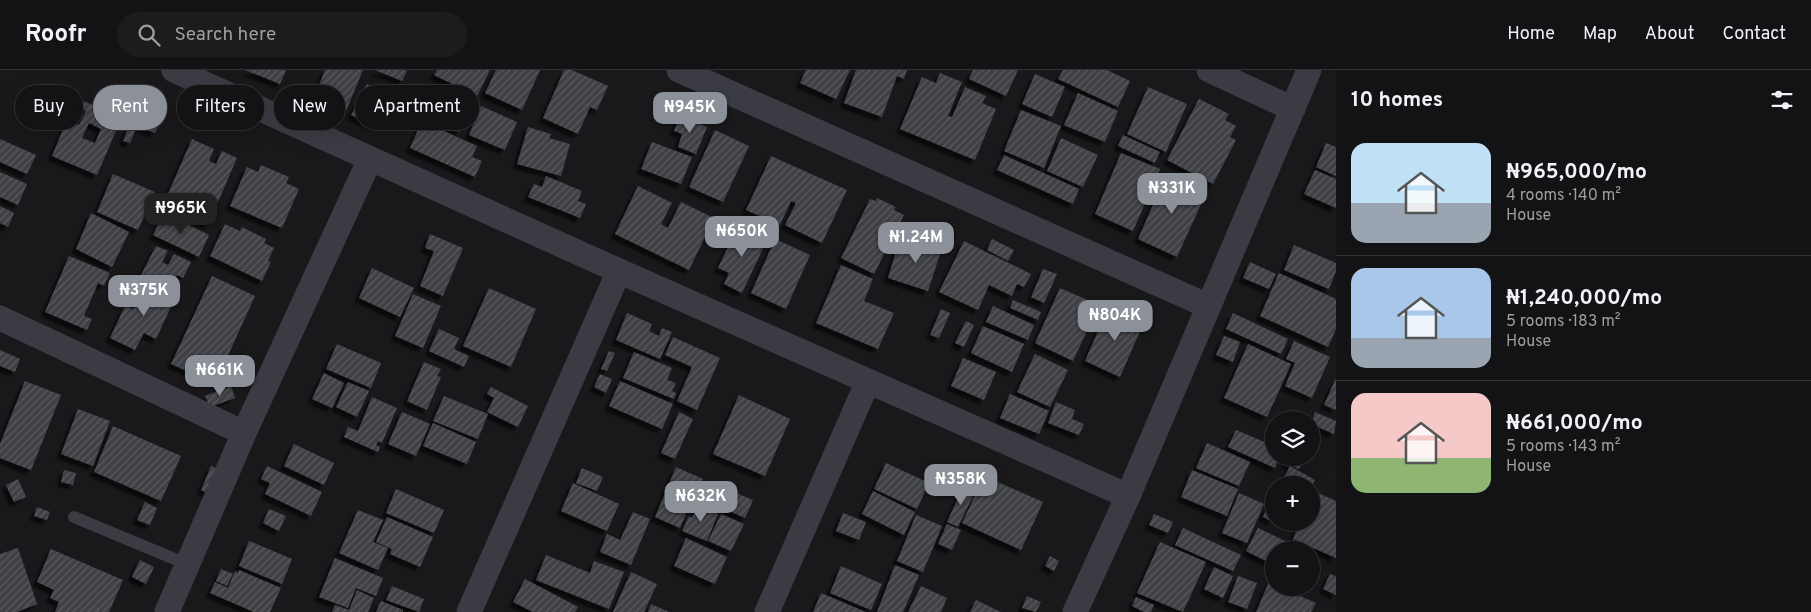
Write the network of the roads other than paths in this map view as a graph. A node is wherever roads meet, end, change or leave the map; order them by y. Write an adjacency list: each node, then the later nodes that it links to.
1 (174, 70): 6 (street)
2 (679, 70): 8 (street)
3 (1208, 70): 5 (street)
4 (1309, 70): 5 (street)
5 (1294, 109): 8 (street)
6 (370, 159): 7 (street); 11 (street)
7 (619, 271): 10 (street); 16 (street)
8 (1208, 306): 12 (street)
9 (0, 318): 11 (street)
10 (868, 381): 12 (street); 17 (street)
11 (244, 433): 14 (street)
12 (1128, 496): 18 (street)
13 (74, 517): 14 (lane)
14 (188, 565): 15 (street)
15 (167, 612)
16 (469, 612)
17 (767, 612)
18 (1075, 612)

